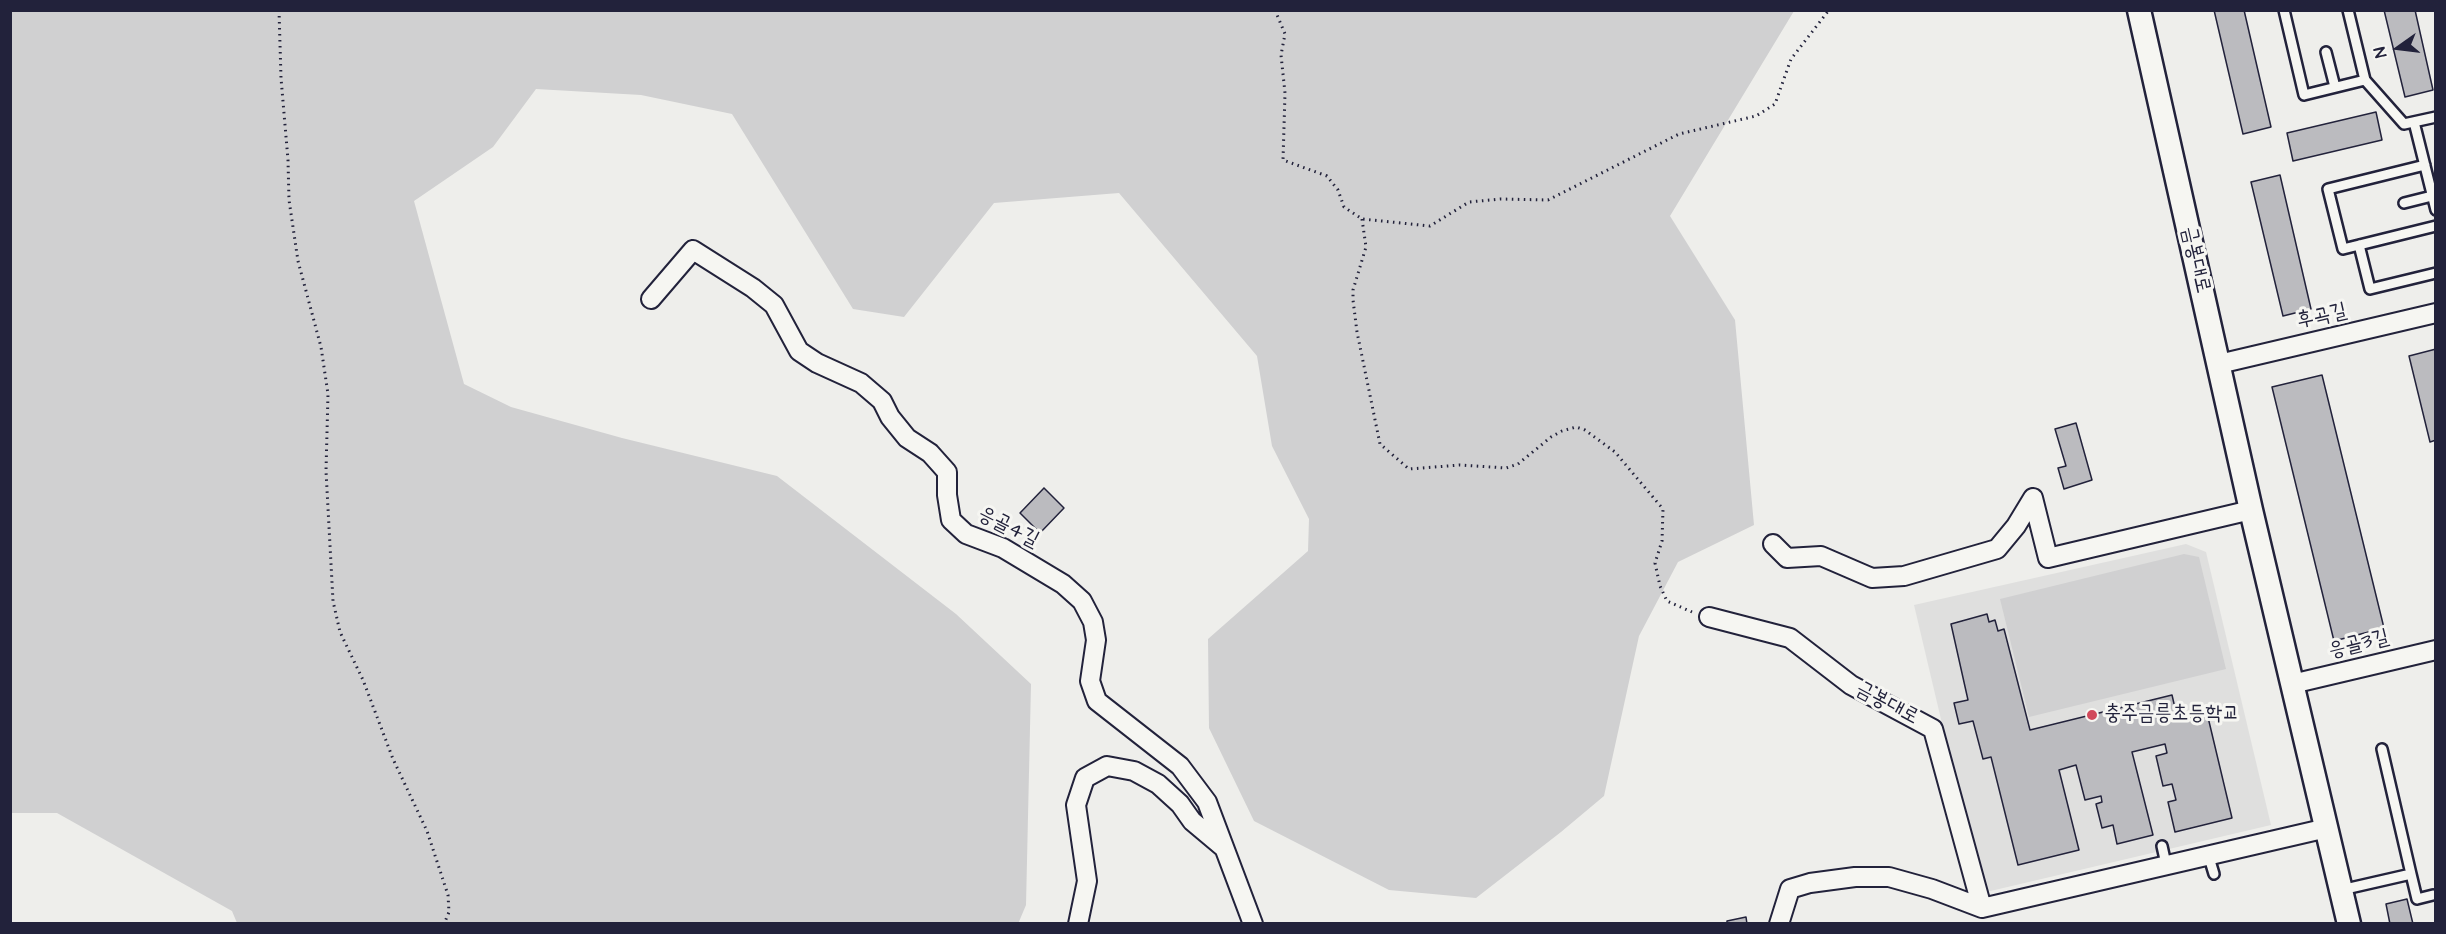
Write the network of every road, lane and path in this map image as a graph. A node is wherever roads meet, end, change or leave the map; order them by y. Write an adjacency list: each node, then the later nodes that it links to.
1 (279, 10): 37 (path)
2 (1275, 10): 16 (path)
3 (1829, 10): 16 (path)
4 (2139, 10): 22 (street, 금봉대로)
5 (2284, 10): 9 (lane)
6 (2348, 10): 8 (lane)
7 (2326, 52): 9 (lane)
8 (2365, 80): 9 (lane); 11 (lane)
9 (2335, 87)
10 (2436, 117): 11 (lane)
11 (2415, 122): 12 (lane)
12 (2425, 165): 13 (lane); 18 (lane)
13 (2432, 196): 14 (lane); 15 (lane)
14 (2404, 203)
15 (2436, 210)
16 (1362, 219): 25 (path)
17 (2436, 226): 18 (lane)
18 (2359, 245): 19 (lane)
19 (2436, 273)
20 (651, 298): 30 (street, 응골4길)
21 (2436, 313): 22 (street, 후곡길)
22 (2218, 364): 23 (street, 금봉대로)
23 (2252, 510): 24 (street); 27 (street, 금봉대로)
24 (1773, 544)
25 (1709, 617): 36 (street, 금봉대로)
26 (2436, 650): 27 (street, 응골3길)
27 (2292, 684): 29 (street, 금봉대로)
28 (2382, 749): 33 (lane)
29 (2326, 828): 31 (street); 34 (street, 금봉대로)
30 (1224, 848): 38 (street, 응골4길); 39 (street, 응골4길)
31 (2208, 854): 32 (lane); 36 (street)
32 (2214, 874)
33 (2411, 874): 34 (lane); 35 (lane)
34 (2342, 890): 41 (street, 금봉대로)
35 (2433, 895)
36 (1982, 908): 40 (street)
37 (444, 924)
38 (1078, 924)
39 (1253, 924)
40 (1779, 924)
41 (2349, 924)

